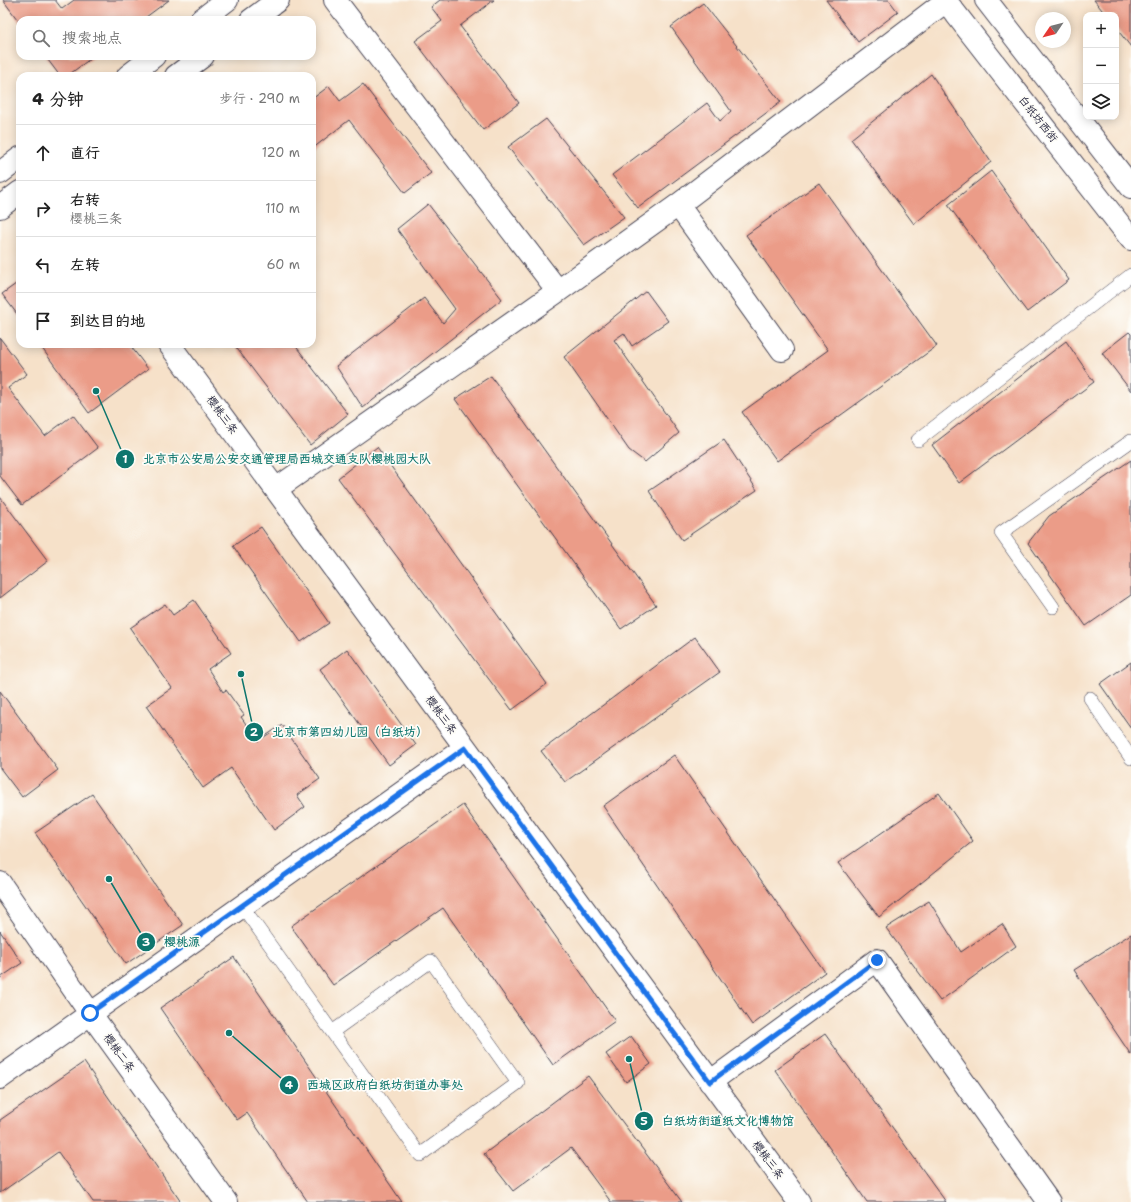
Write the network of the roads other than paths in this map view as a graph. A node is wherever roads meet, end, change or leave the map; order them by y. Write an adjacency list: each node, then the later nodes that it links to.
1 (227, 0): 6 (street)
2 (278, 0): 7 (street)
3 (335, 0): 20 (street)
4 (946, 0): 16 (street); 18 (street, 白纸坊西街)
5 (986, 0): 14 (street)
6 (206, 16)
7 (256, 16)
8 (149, 60): 10 (street)
9 (198, 60): 11 (street)
10 (133, 72)
11 (181, 72)
12 (16, 161): 13 (street)
13 (0, 173)
14 (1131, 187)
15 (16, 195): 17 (street)
16 (678, 205): 20 (street); 22 (street)
17 (0, 207)
18 (1131, 239)
19 (1131, 275): 23 (lane)
20 (558, 291): 25 (street)
21 (172, 348): 25 (street, 樱桃三条)
22 (782, 350)
23 (918, 440)
24 (1131, 440): 26 (lane)
25 (276, 489): 28 (street, 樱桃三条)
26 (1053, 606)
27 (1090, 698): 29 (lane)
28 (465, 748): 31 (street); 35 (street, 樱桃三条)
29 (1131, 758)
30 (0, 883): 32 (street, 樱桃二条)
31 (242, 906): 32 (street); 33 (lane)
32 (90, 1013): 34 (street); 36 (street, 樱桃二条)
33 (332, 1032): 33 (lane)
34 (0, 1078)
35 (710, 1082): 37 (street, 樱桃三条); 38 (street)
36 (226, 1202)
37 (799, 1202)
38 (1049, 1202)

